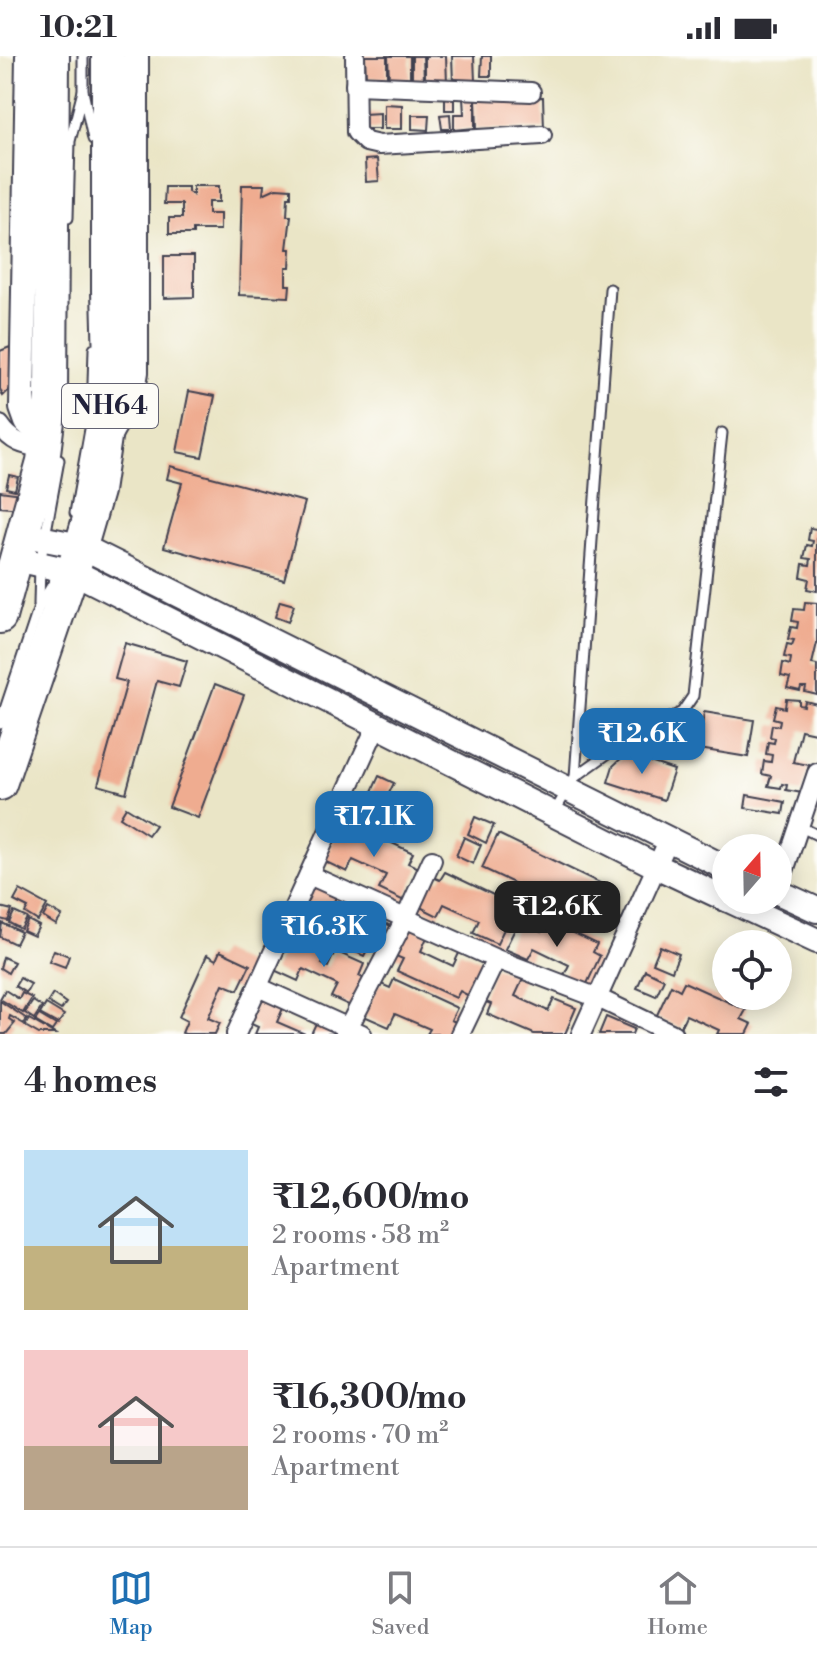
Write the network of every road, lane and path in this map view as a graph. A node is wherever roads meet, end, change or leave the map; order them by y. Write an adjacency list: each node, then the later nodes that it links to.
1 (28, 56): 19 (street)
2 (53, 56): 19 (highway, NH64)
3 (83, 56): 8 (lane)
4 (108, 56): 20 (highway, NH64)
5 (136, 56): 20 (street)
6 (355, 56): 7 (street)
7 (355, 85): 9 (street); 10 (street)
8 (83, 91): 11 (lane); 12 (lane)
9 (531, 92)
10 (542, 135)
11 (93, 144)
12 (67, 230)
13 (610, 289): 29 (lane)
14 (94, 341): 21 (lane)
15 (62, 383): 16 (lane)
16 (62, 398)
17 (0, 425): 19 (street)
18 (722, 433): 29 (lane)
19 (50, 443): 21 (highway, NH64)
20 (104, 443): 21 (highway, NH64)
21 (52, 554): 22 (lane); 22 (lane); 23 (street); 24 (highway, NH64); 25 (street); 27 (highway, NH64)
22 (39, 607): 27 (lane)
23 (203, 607): 25 (street); 29 (street)
24 (0, 617)
25 (191, 631): 26 (street)
26 (377, 725): 31 (street); 39 (street)
27 (7, 733): 30 (highway, NH64)
28 (817, 773): 32 (street)
29 (571, 783): 31 (lane); 34 (street)
30 (0, 784)
31 (554, 814): 38 (street)
32 (799, 826): 33 (lane); 35 (street)
33 (817, 835)
34 (668, 841): 37 (street); 38 (street)
35 (792, 847)
36 (432, 860): 44 (street)
37 (712, 861)
38 (656, 866): 40 (street); 48 (street)
39 (309, 875): 44 (street); 47 (street)
40 (712, 892)
41 (792, 897): 42 (street)
42 (817, 910)
43 (759, 914): 45 (street)
44 (405, 919): 46 (street); 49 (street)
45 (817, 941)
46 (496, 959): 48 (street); 51 (street)
47 (258, 987): 49 (street); 50 (street)
48 (598, 998): 52 (street); 53 (street)
49 (352, 1032)
50 (236, 1034)
51 (460, 1034)
52 (581, 1034)
53 (673, 1034)

